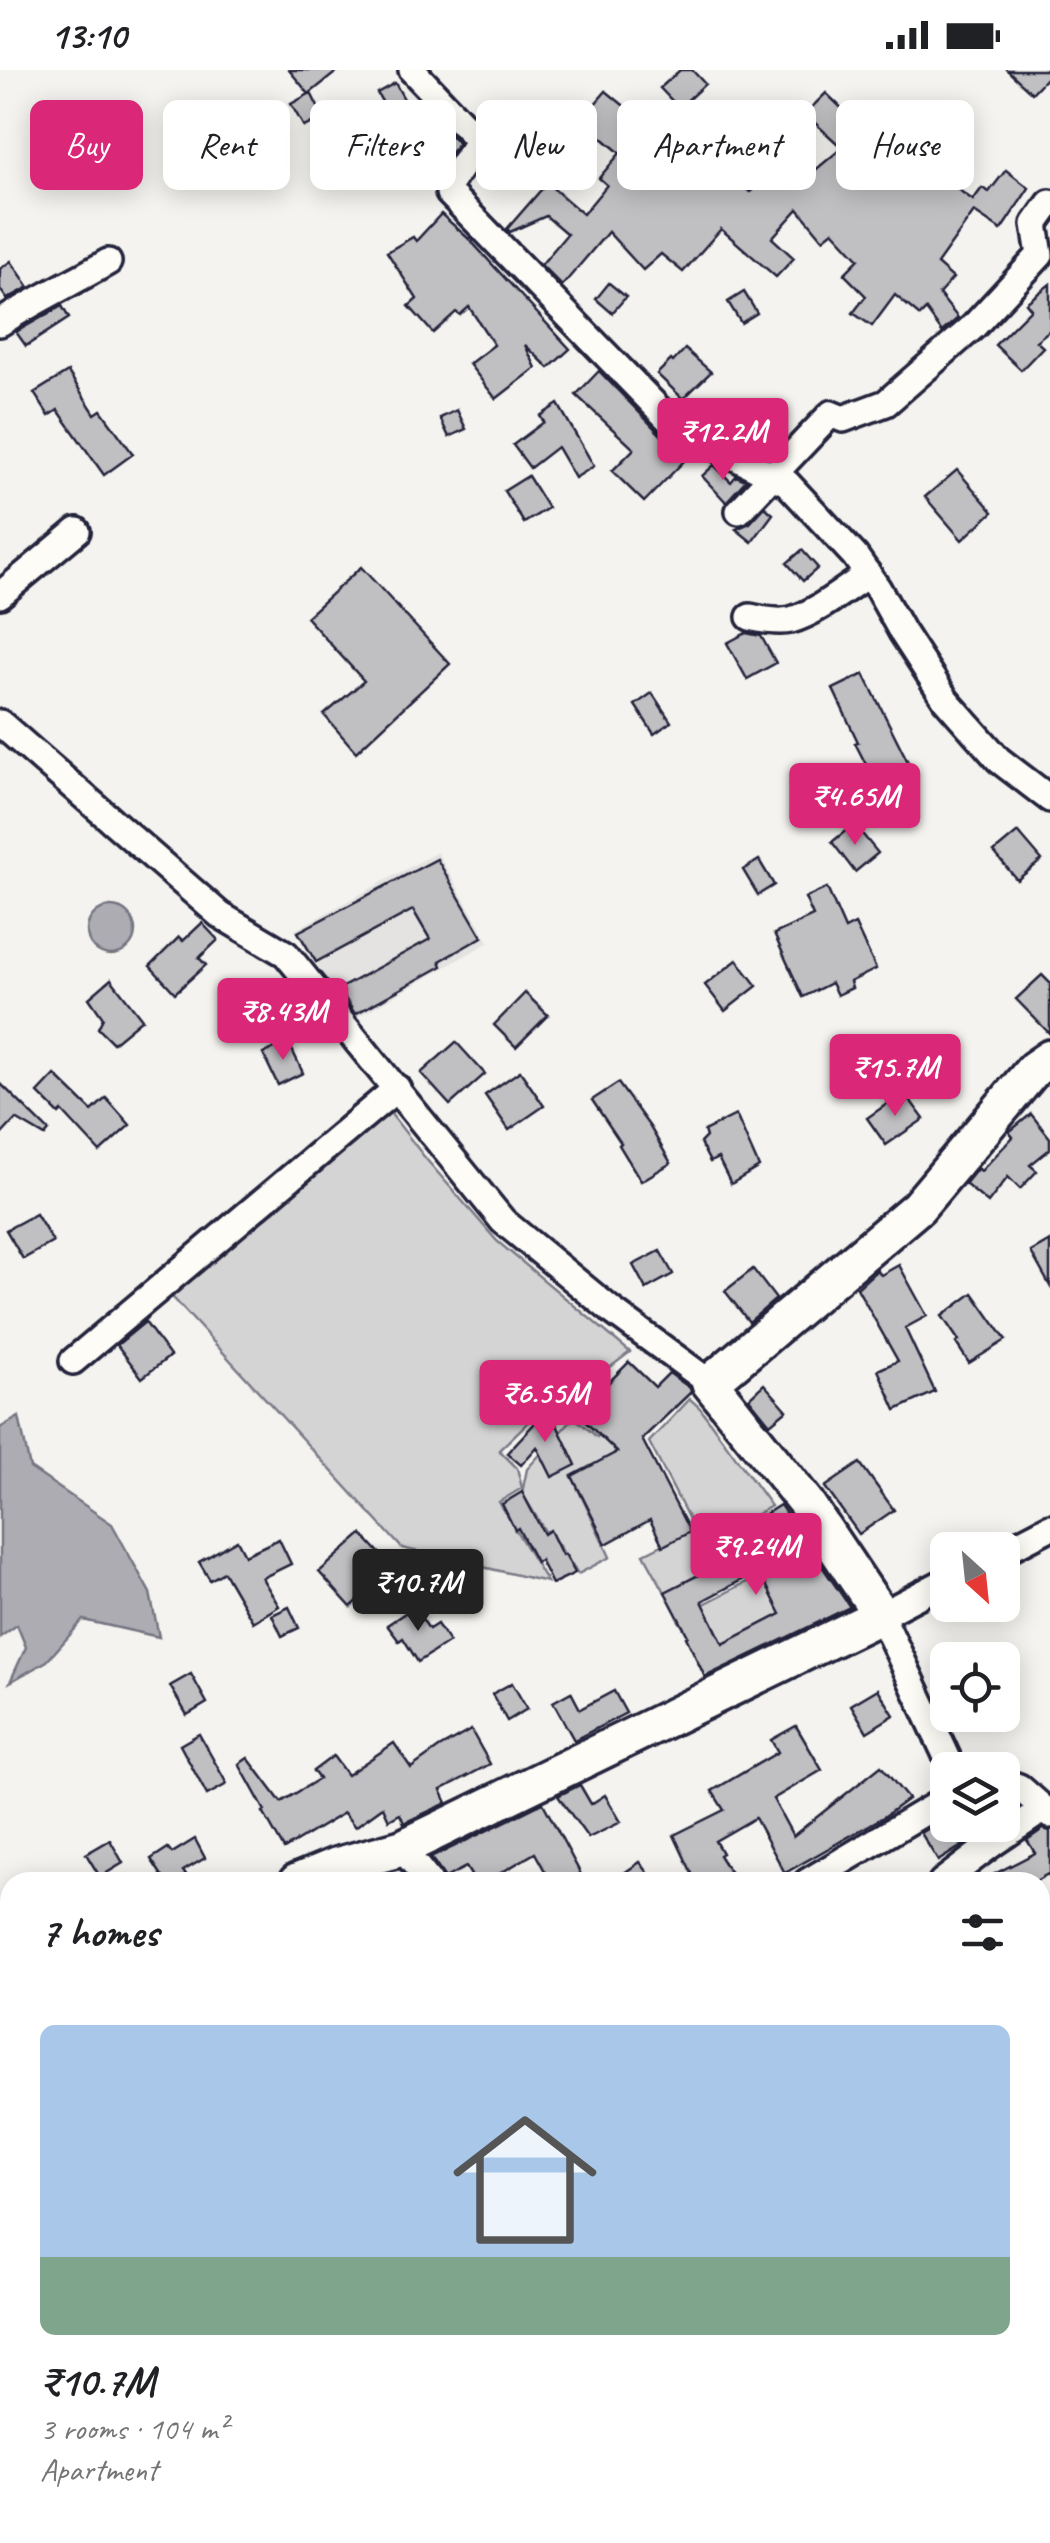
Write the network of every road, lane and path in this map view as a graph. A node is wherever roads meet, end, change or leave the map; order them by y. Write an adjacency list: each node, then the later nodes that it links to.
1 (412, 70): 5 (street)
2 (1050, 204): 5 (street)
3 (108, 262): 4 (street)
4 (0, 323)
5 (773, 475): 6 (street); 8 (street)
6 (739, 511)
7 (77, 530): 9 (street)
8 (868, 574): 10 (street); 12 (street)
9 (0, 595)
10 (750, 618)
11 (0, 724): 14 (street)
12 (1050, 799)
13 (1050, 1058): 16 (street)
14 (396, 1088): 15 (street); 16 (street)
15 (73, 1361)
16 (710, 1384): 20 (street)
17 (1050, 1527): 18 (street)
18 (1020, 1543)
19 (930, 1589): 20 (street)
20 (881, 1615): 21 (street); 27 (street)
21 (945, 1752)
22 (1020, 1788): 24 (street)
23 (930, 1809): 30 (street)
24 (1047, 1812): 25 (street)
25 (1020, 1822)
26 (980, 1842): 31 (street)
27 (402, 1848): 28 (street); 29 (street)
28 (337, 1872)
29 (421, 1872)
30 (827, 1872)
31 (951, 1872)

